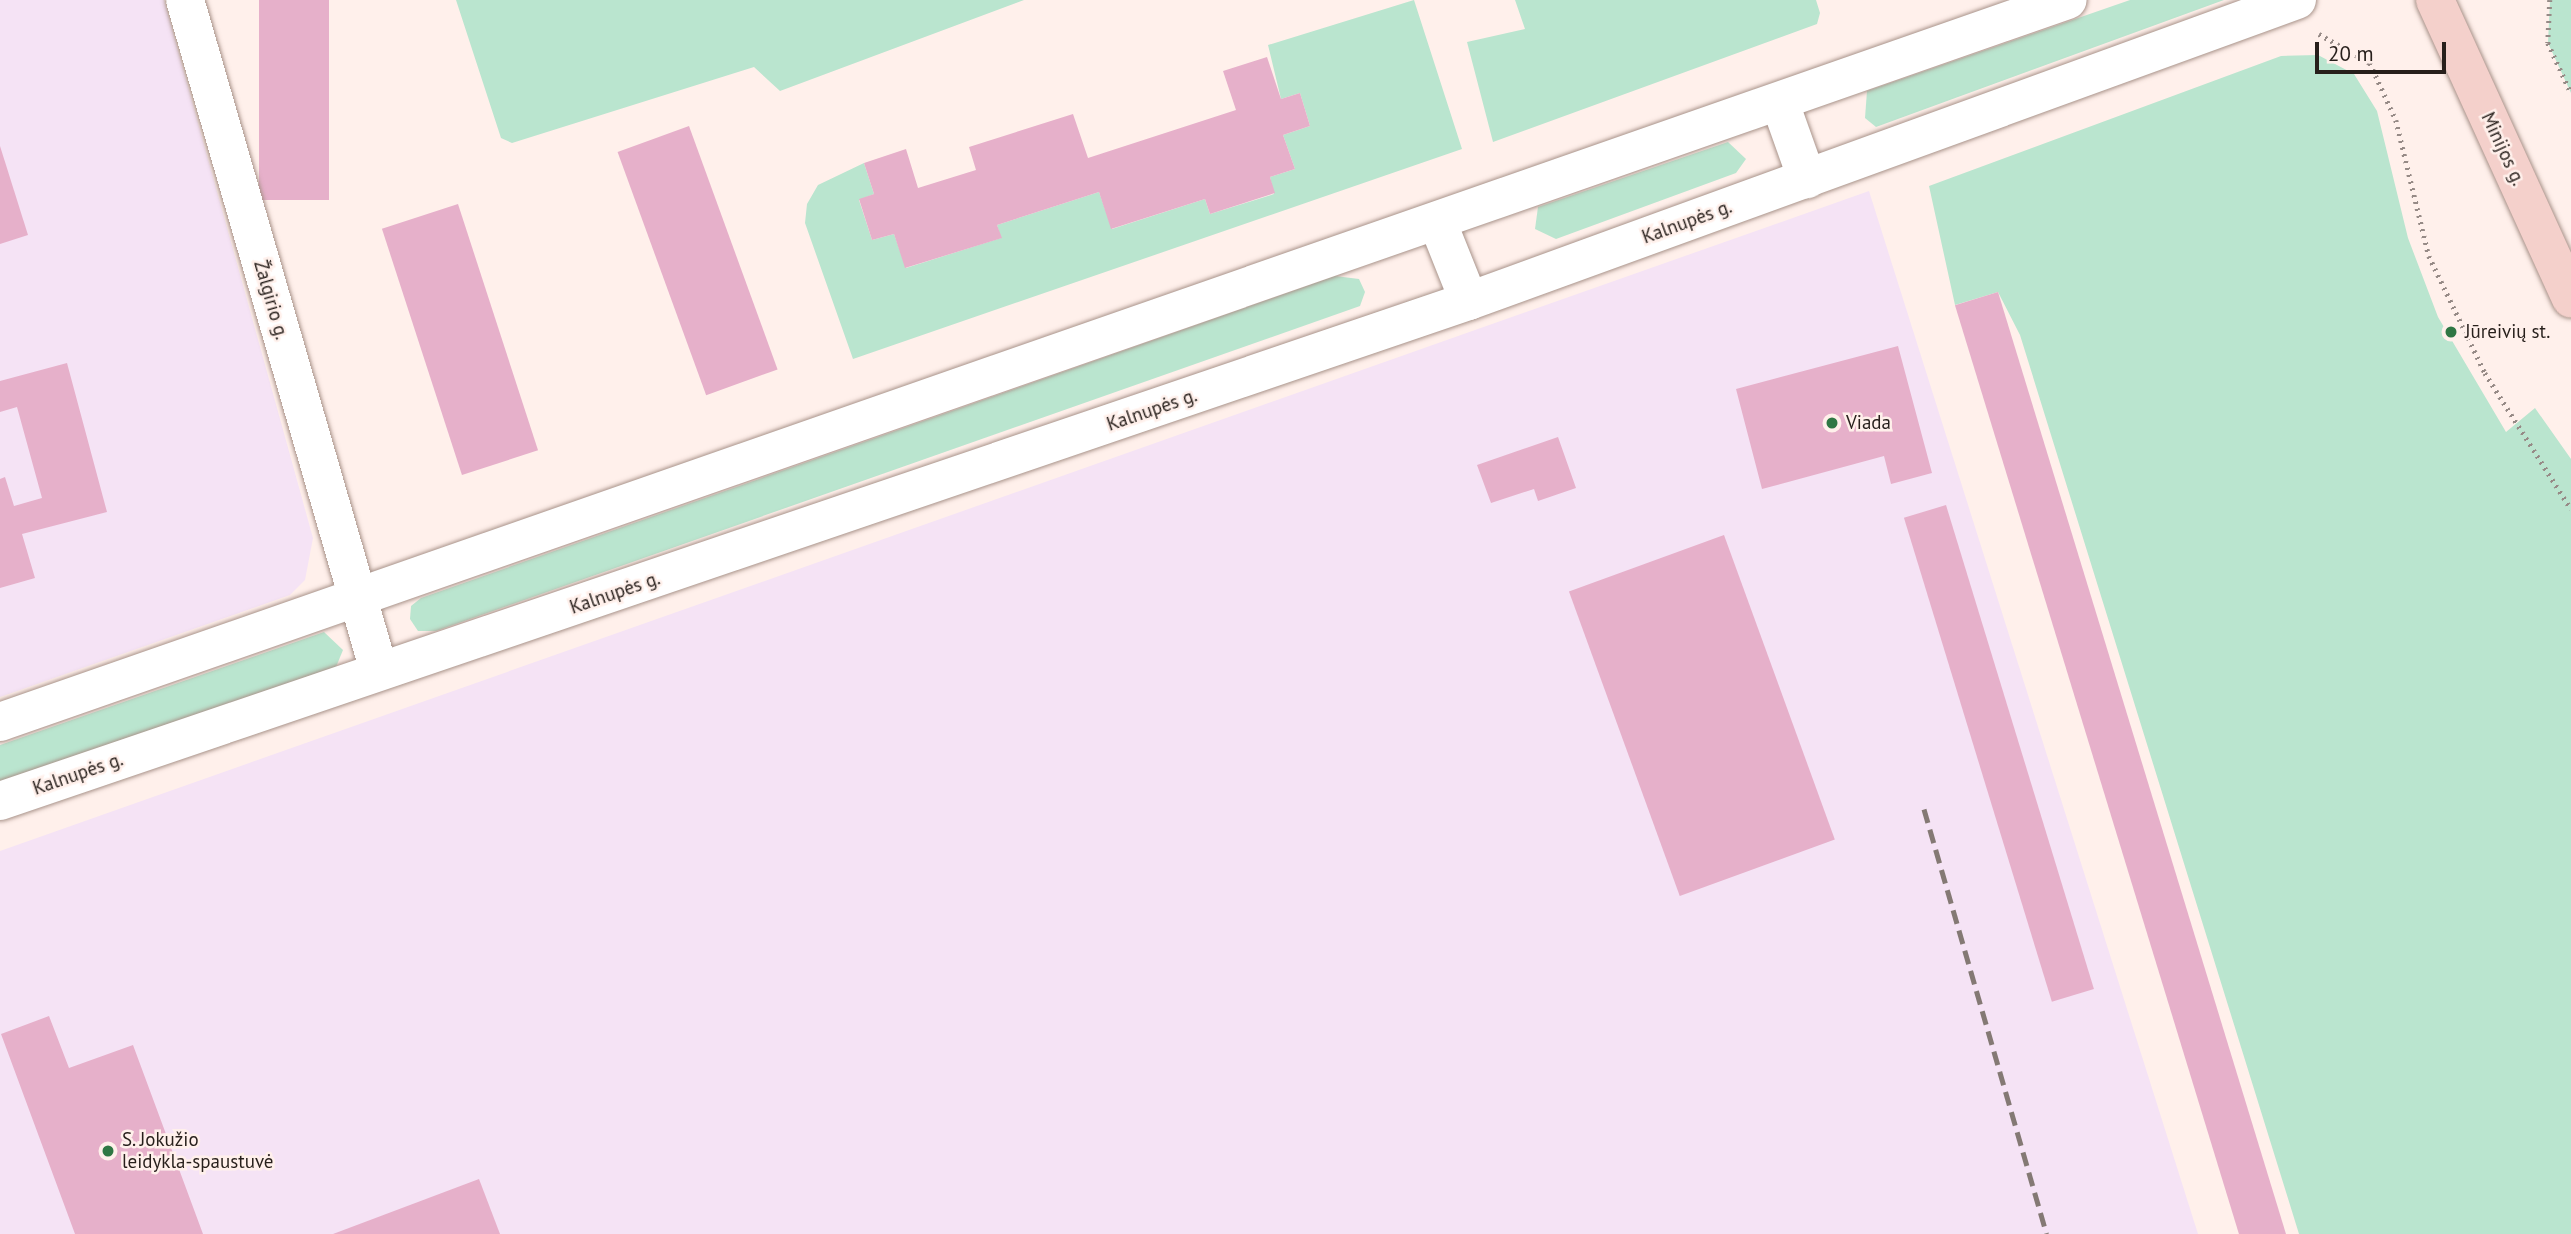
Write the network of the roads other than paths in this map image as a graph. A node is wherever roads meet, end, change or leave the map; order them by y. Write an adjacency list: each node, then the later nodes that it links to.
1 (185, 0): 10 (street, Žalgirio g.)
2 (2068, 0): 5 (street)
3 (2435, 0): 8 (main road, Minijos g.)
4 (2305, 12): 6 (street, Kalnupės g.)
5 (1780, 103): 6 (street); 7 (street)
6 (1807, 179): 9 (street, Kalnupės g.)
7 (1437, 221): 9 (street); 10 (street)
8 (2571, 298)
9 (1469, 301): 11 (street, Kalnupės g.)
10 (356, 600): 11 (street, Žalgirio g.); 12 (street)
11 (379, 671): 13 (street, Kalnupės g.)
12 (0, 722)
13 (0, 801)

